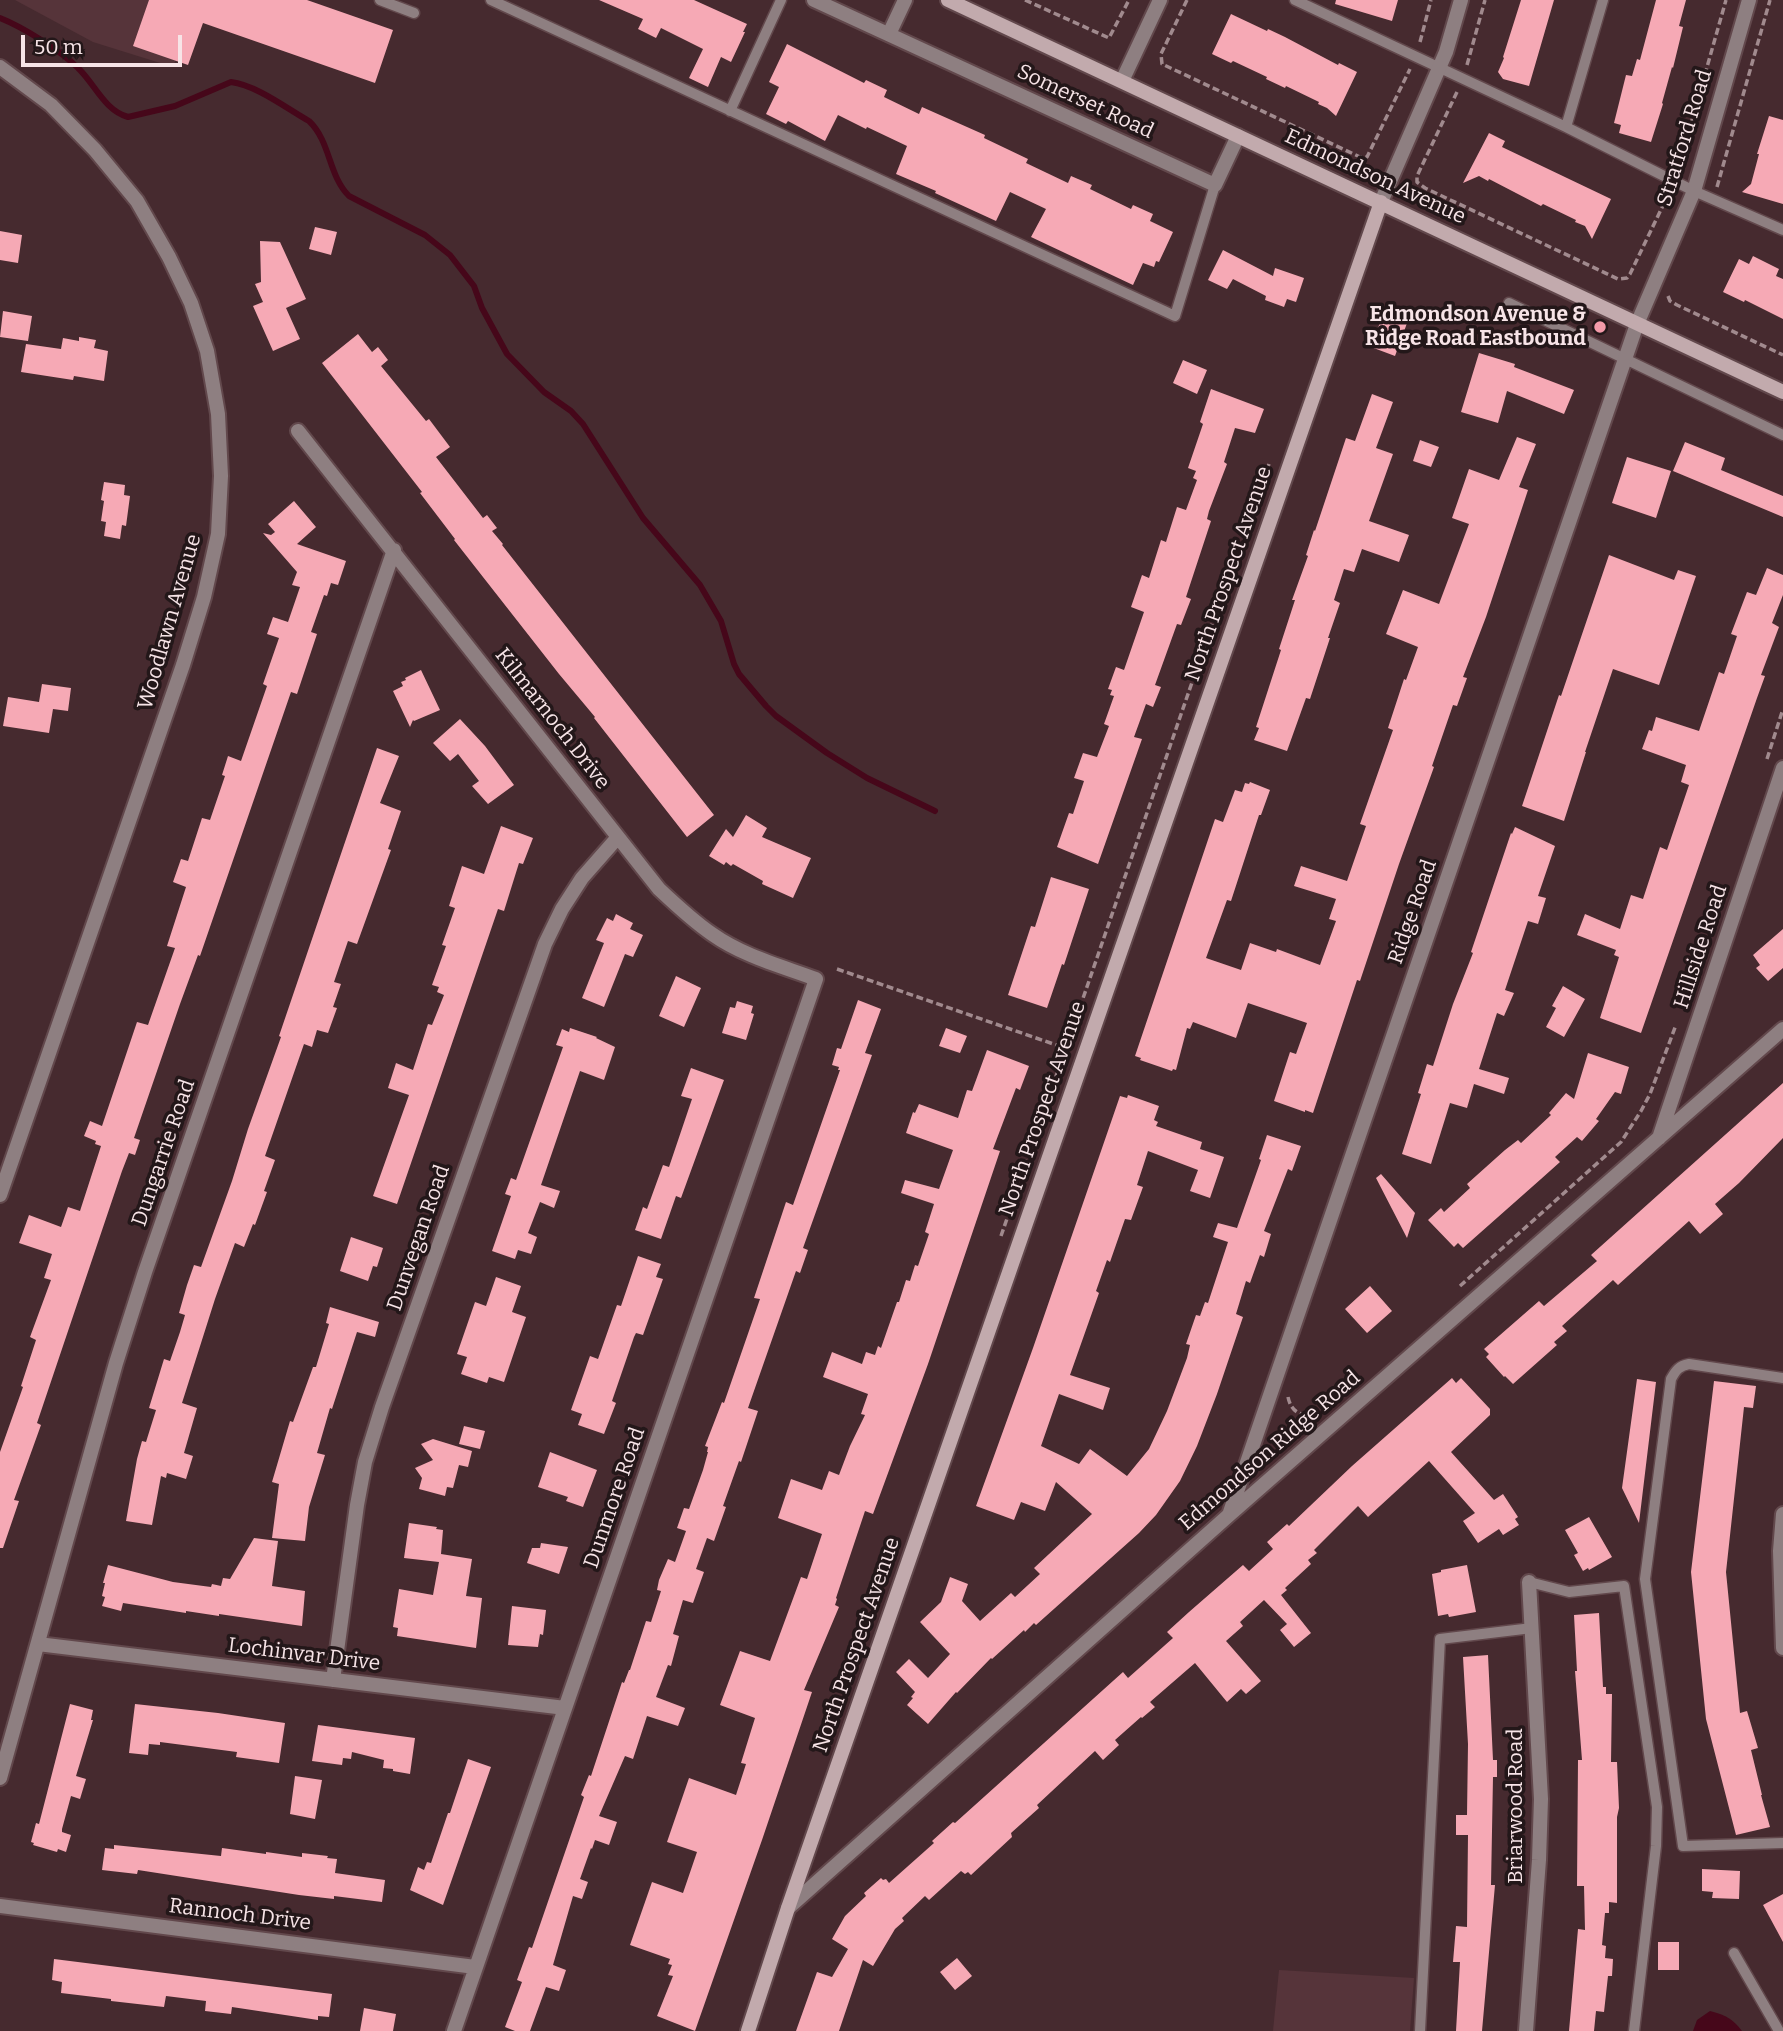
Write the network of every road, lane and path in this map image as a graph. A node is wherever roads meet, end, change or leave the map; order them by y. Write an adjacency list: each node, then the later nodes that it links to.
1 (380, 0): 19 (lane)
2 (491, 0): 26 (lane)
3 (781, 0): 26 (lane)
4 (814, 0): 20 (street, Somerset Road)
5 (905, 0): 20 (street)
6 (948, 0): 25 (street, Edmondson Avenue)
7 (1025, 0): 8 (path)
8 (1129, 0)
9 (1160, 0): 25 (street)
10 (1187, 0): 21 (path)
11 (1295, 0): 18 (lane)
12 (1431, 0): 21 (path)
13 (1461, 0): 23 (street)
14 (1485, 0): 24 (path)
15 (1603, 0): 27 (lane)
16 (1726, 0): 29 (path)
17 (1749, 0): 31 (street, Stratford Road)
18 (1314, 4): 21 (lane)
19 (414, 13)
20 (889, 34): 30 (street, Somerset Road)
21 (1415, 57): 23 (lane)
22 (0, 67): 54 (street, Woodlawn Avenue)
23 (1439, 69): 24 (lane); 32 (street)
24 (1462, 80): 27 (lane); 29 (path)
25 (1122, 81): 28 (street, Edmondson Avenue)
26 (730, 111): 30 (lane)
27 (1566, 127): 29 (lane)
28 (1238, 136): 30 (street); 32 (street, Edmondson Avenue)
29 (1674, 181): 31 (lane)
30 (1215, 185)
31 (1694, 191): 33 (lane); 35 (street, Stratford Road)
32 (1381, 202): 35 (street, Edmondson Avenue); 71 (street, North Prospect Avenue)
33 (1783, 230)
34 (1509, 303): 36 (lane)
35 (1637, 324): 36 (street, Ridge Road); 37 (street, Edmondson Avenue)
36 (1625, 359): 39 (lane); 61 (street, Ridge Road)
37 (1783, 392)
38 (298, 431): 42 (street, Kilmarnoch Drive)
39 (1783, 435)
40 (1269, 464): 41 (path)
41 (1253, 509)
42 (394, 550): 47 (street, Kilmarnoch Drive); 64 (street, Dungarrie Road)
43 (1217, 610): 52 (path)
44 (1783, 709): 45 (path)
45 (1766, 761)
46 (1783, 768): 53 (street, Hillside Road)
47 (618, 837): 49 (street, Kilmarnoch Drive); 66 (street, Dunvegan Road)
48 (837, 969): 52 (path)
49 (816, 979): 67 (street, Dunmore Road)
50 (1679, 1017): 56 (path)
51 (1783, 1029): 53 (street, Edmondson Ridge Road)
52 (1065, 1048): 55 (path)
53 (1659, 1139): 61 (street, Edmondson Ridge Road)
54 (0, 1195)
55 (1001, 1236)
56 (1458, 1287)
57 (1783, 1378): 69 (lane)
58 (1289, 1390): 59 (path)
59 (1319, 1411)
60 (1783, 1514): 65 (street)
61 (1229, 1515): 71 (street, Edmondson Ridge Road)
62 (1529, 1582): 63 (street, Briarwood Road); 78 (lane)
63 (1532, 1628): 76 (lane); 77 (street, Briarwood Road)
64 (38, 1644): 66 (street, Lochinvar Drive); 68 (street, Dungarrie Road)
65 (1783, 1648)
66 (333, 1680): 67 (street, Lochinvar Drive)
67 (565, 1708): 73 (street, Dunmore Road)
68 (0, 1779)
69 (1783, 1843)
70 (0, 1906): 73 (street, Rannoch Drive)
71 (788, 1908): 75 (street, North Prospect Avenue)
72 (1734, 1953): 79 (lane)
73 (474, 1967): 74 (street, Dunmore Road)
74 (454, 2031)
75 (748, 2031)
76 (1420, 2031)
77 (1526, 2031)
78 (1634, 2031)
79 (1779, 2031)

